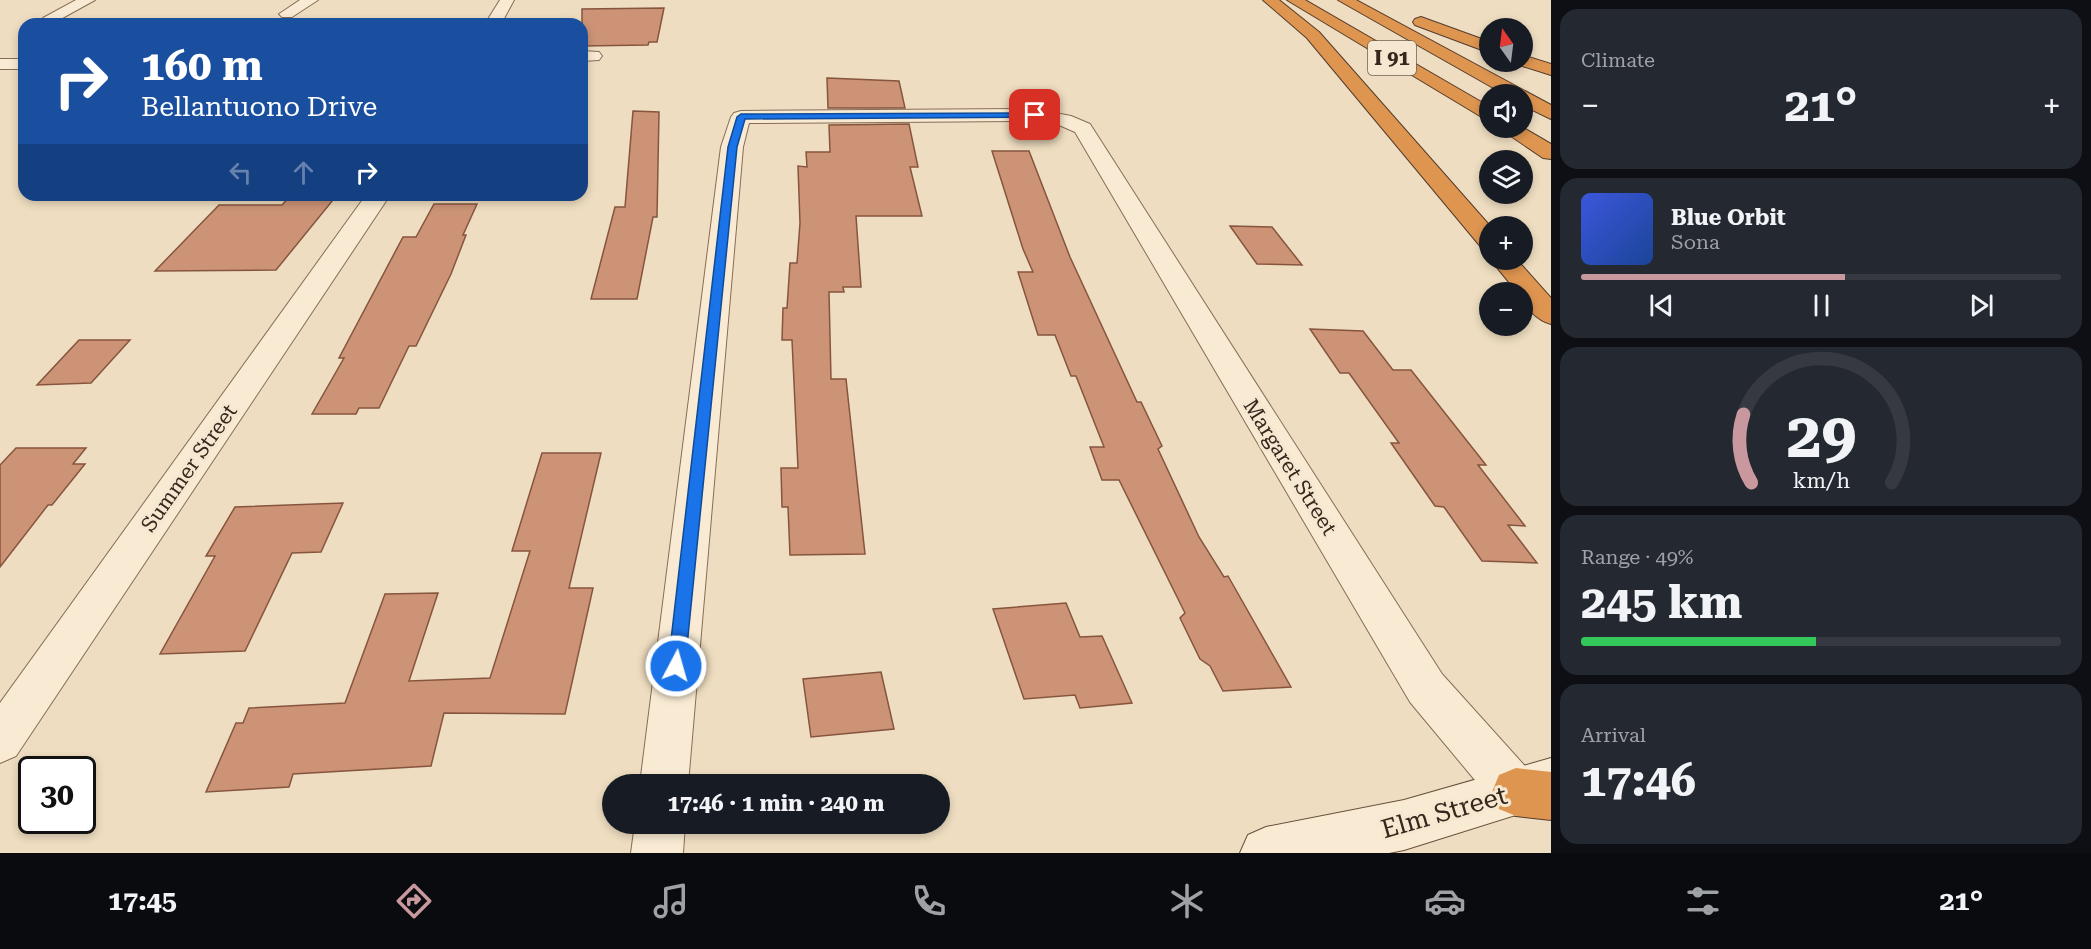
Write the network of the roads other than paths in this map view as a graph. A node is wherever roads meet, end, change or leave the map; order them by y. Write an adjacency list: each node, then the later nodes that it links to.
1 (88, 0): 9 (street)
2 (310, 0): 8 (street)
3 (507, 0): 10 (street)
4 (1270, 0): 23 (highway)
5 (1294, 0): 18 (highway, I 91)
6 (1345, 0): 16 (highway, I 91)
7 (1372, 0): 11 (highway)
8 (286, 14)
9 (51, 18)
10 (496, 18)
11 (1479, 44)
12 (0, 64): 13 (street)
13 (18, 64)
14 (1533, 64): 15 (highway)
15 (1551, 70)
16 (1499, 84)
17 (1533, 103): 19 (highway)
18 (1479, 109)
19 (1551, 113)
20 (1526, 138): 21 (highway)
21 (1551, 153)
22 (374, 201): 26 (street, Summer Street)
23 (1479, 229)
24 (1512, 270): 25 (highway)
25 (1551, 316)
26 (0, 741)
27 (665, 774): 28 (street, Margaret Street)
28 (1539, 790): 31 (street, Elm Street)
29 (659, 834): 30 (street)
30 (657, 853)
31 (1266, 853)

